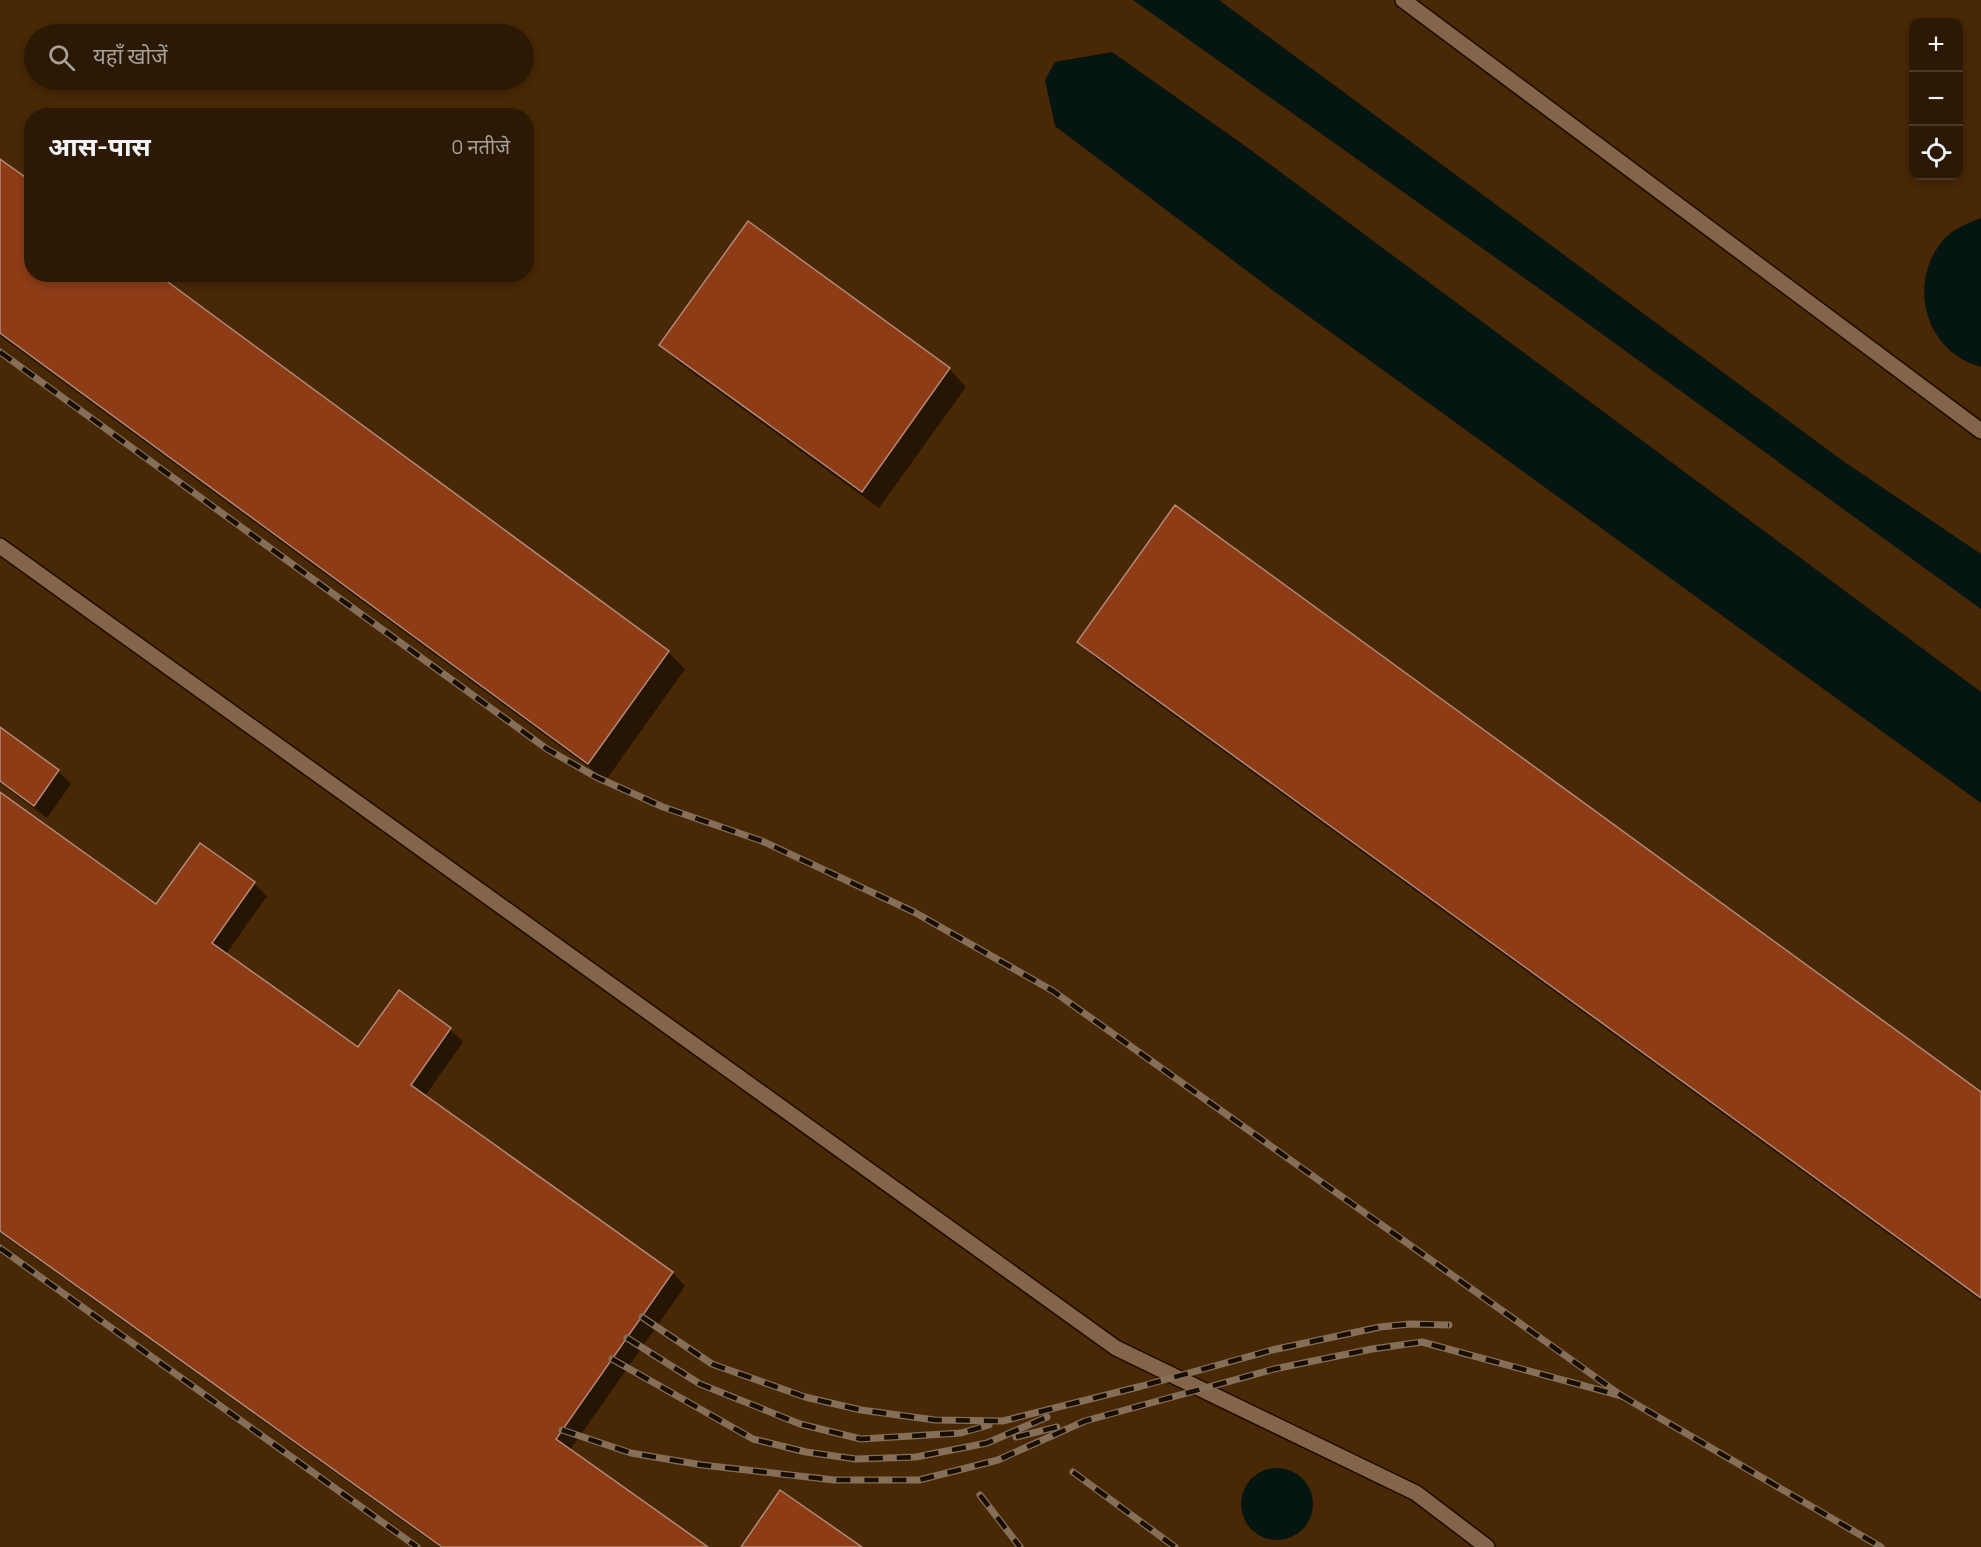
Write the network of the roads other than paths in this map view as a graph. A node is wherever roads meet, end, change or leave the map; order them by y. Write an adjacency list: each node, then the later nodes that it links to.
1 (1402, 0): 2 (lane)
2 (1981, 431)
3 (0, 546): 4 (lane)
4 (1487, 1547)

